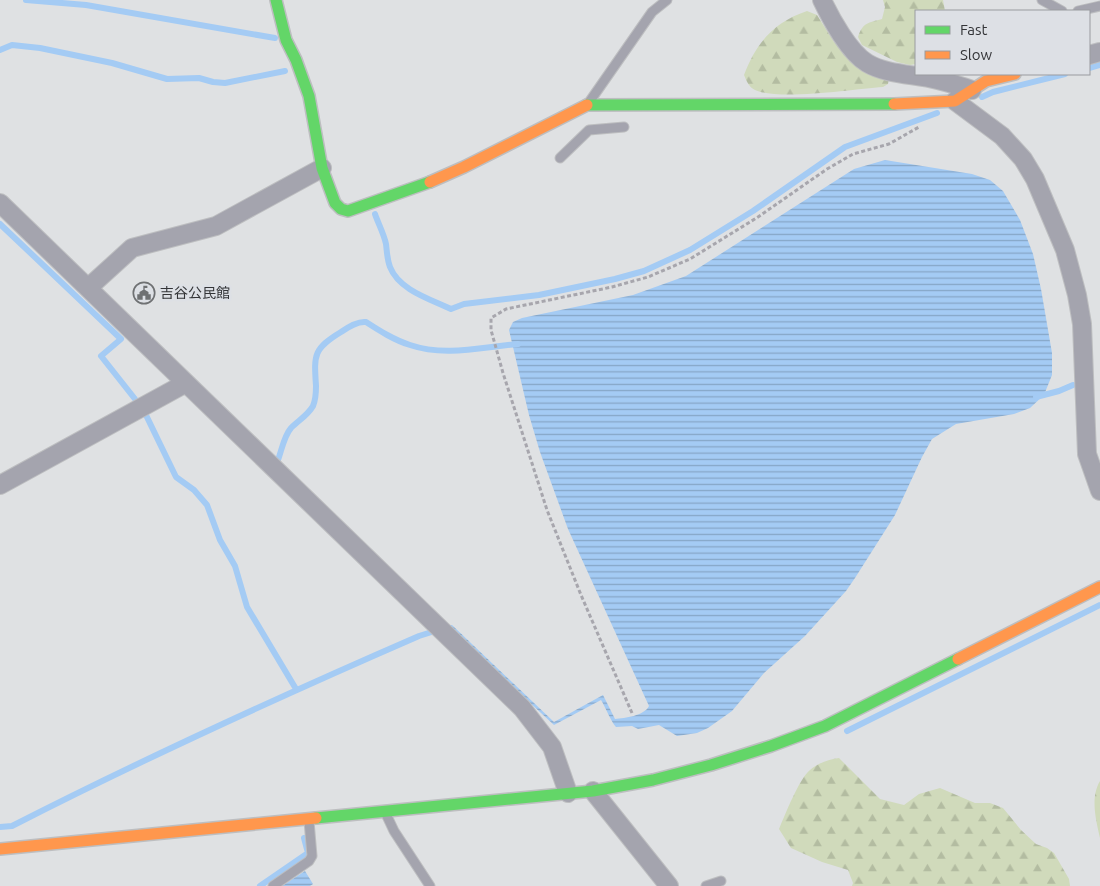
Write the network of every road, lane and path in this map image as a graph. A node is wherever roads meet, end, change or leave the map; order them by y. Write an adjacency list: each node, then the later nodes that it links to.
1 (276, 0): 15 (street)
2 (667, 0): 11 (lane)
3 (822, 0): 9 (street)
4 (1042, 0): 6 (lane)
5 (1100, 6): 7 (lane)
6 (1060, 10)
7 (1082, 10)
8 (1011, 75): 9 (street)
9 (972, 90): 10 (street)
10 (955, 101): 11 (street); 20 (street)
11 (585, 116): 13 (lane); 14 (lane); 15 (street)
12 (922, 126): 22 (path)
13 (624, 128)
14 (560, 158)
15 (322, 168): 17 (street)
16 (0, 203): 17 (street)
17 (88, 288): 18 (street)
18 (186, 383): 19 (street); 24 (street)
19 (0, 485)
20 (1100, 491)
21 (1100, 587): 23 (street)
22 (632, 713)
23 (594, 790): 24 (street); 29 (street)
24 (568, 793): 25 (street)
25 (385, 812): 26 (street); 31 (lane)
26 (309, 819): 27 (street); 30 (lane)
27 (0, 850)
28 (721, 880): 32 (lane)
29 (667, 885)
30 (273, 886)
31 (430, 886)
32 (706, 886)

